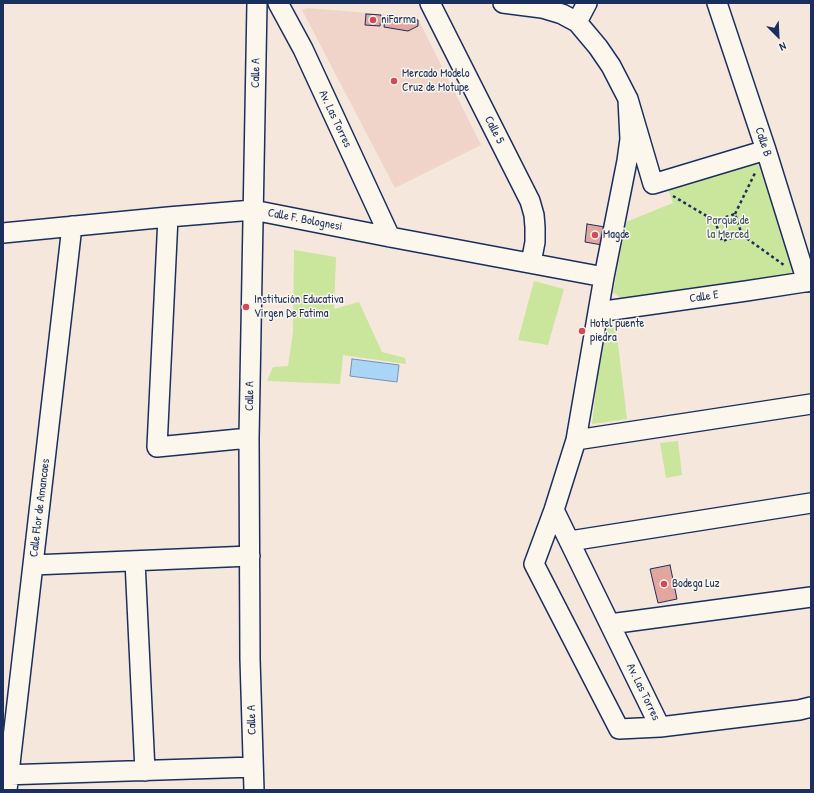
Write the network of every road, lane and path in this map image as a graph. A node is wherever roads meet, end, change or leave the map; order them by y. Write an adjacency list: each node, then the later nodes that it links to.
1 (257, 3): 11 (street, Calle A)
2 (278, 3): 18 (street, Av. Las Torres)
3 (430, 3): 19 (street, Calle 5)
4 (503, 3): 7 (street)
5 (587, 3): 7 (street)
6 (717, 3): 9 (street, Calle B)
7 (577, 22): 8 (street)
8 (628, 99): 10 (street); 20 (street)
9 (766, 150): 10 (street); 12 (path); 21 (street, Calle B)
10 (653, 184): 14 (path)
11 (252, 210): 13 (street, Calle F. Bolognesi); 18 (street, Calle F. Bolognesi); 24 (street, Calle A)
12 (735, 214): 14 (path); 17 (path)
13 (168, 217): 15 (street, Calle F. Bolognesi); 24 (street)
14 (715, 221): 17 (path)
15 (72, 226): 16 (street, Calle F. Bolognesi); 31 (street, Calle Flor de Amancaes)
16 (3, 233)
17 (742, 235): 21 (path)
18 (390, 237): 19 (street, Calle F. Bolognesi)
19 (531, 263): 20 (street, Calle F. Bolognesi)
20 (604, 277): 22 (street)
21 (809, 281): 22 (street, Calle E)
22 (598, 312): 25 (street)
23 (811, 404): 25 (street)
24 (249, 438): 29 (street, Calle A)
25 (576, 440): 27 (street)
26 (811, 503): 28 (street)
27 (554, 510): 28 (street, Av. Las Torres); 35 (street, Av. Las Torres)
28 (570, 541): 33 (street, Av. Las Torres)
29 (250, 556): 30 (street); 36 (street, Calle A)
30 (135, 561): 31 (street); 37 (street)
31 (33, 564): 38 (street, Calle Flor de Amancaes)
32 (811, 597): 33 (street)
33 (610, 624): 35 (street, Av. Las Torres)
34 (811, 707): 35 (street)
35 (660, 726)
36 (253, 767): 37 (street); 39 (street, Calle A)
37 (145, 771): 38 (street)
38 (6, 780)
39 (254, 790)

